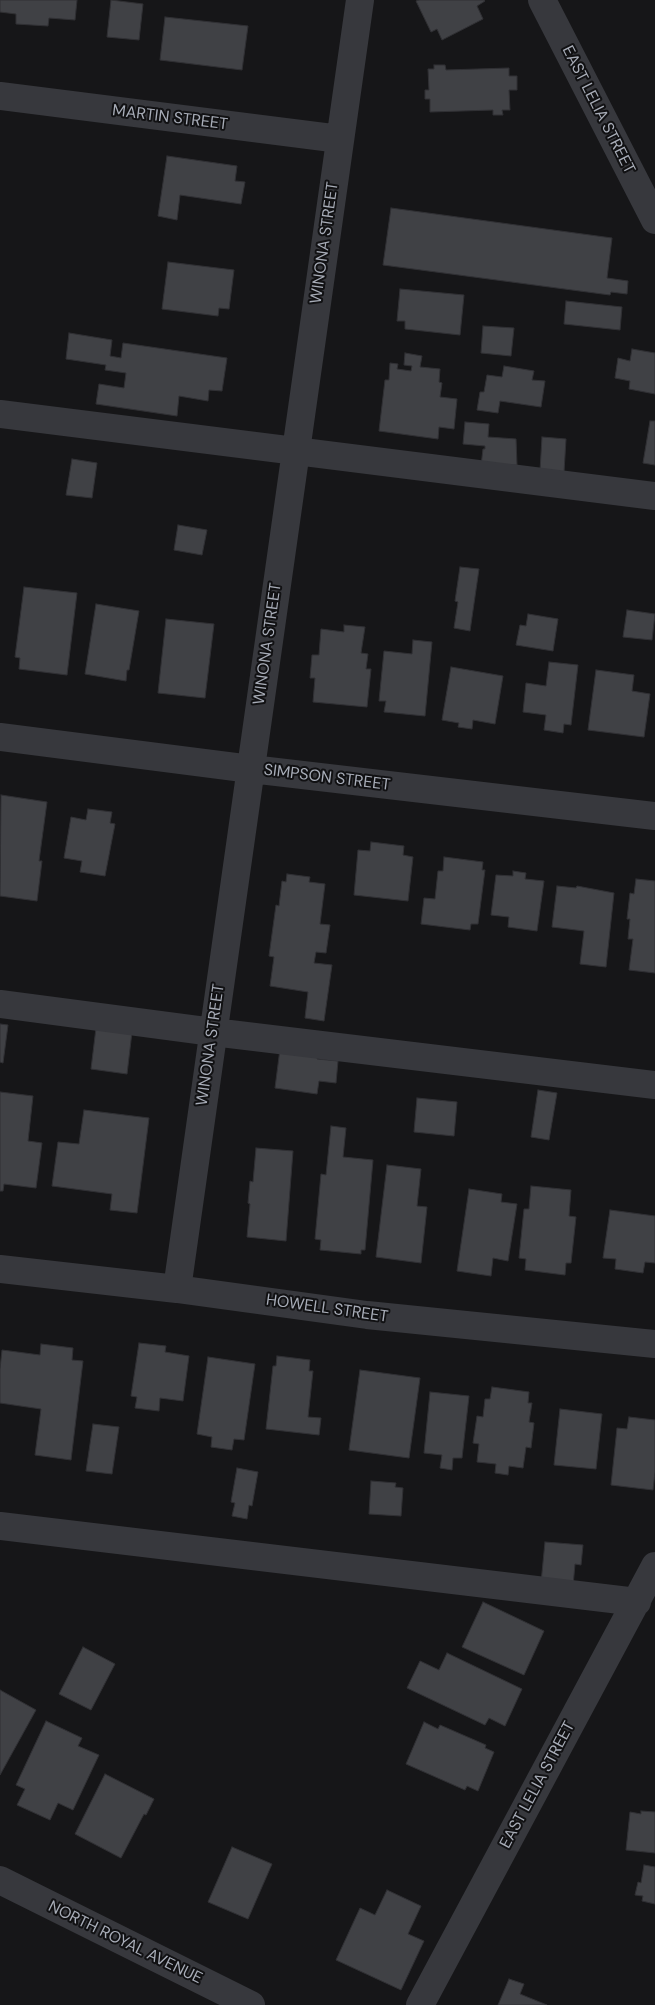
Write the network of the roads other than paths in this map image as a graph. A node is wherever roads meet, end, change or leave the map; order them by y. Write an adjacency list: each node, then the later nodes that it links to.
1 (360, 0): 4 (street, WINONA STREET)
2 (542, 0): 5 (street, EAST LELIA STREET)
3 (0, 96): 4 (street, MARTIN STREET)
4 (340, 139): 7 (street, WINONA STREET)
5 (655, 220)
6 (0, 414): 7 (street)
7 (296, 451): 8 (street); 10 (street, WINONA STREET)
8 (655, 496)
9 (0, 737): 10 (street, SIMPSON STREET)
10 (251, 769): 11 (street, SIMPSON STREET); 13 (street, WINONA STREET)
11 (655, 816)
12 (0, 1004): 13 (street)
13 (213, 1032): 14 (street); 16 (street, WINONA STREET)
14 (655, 1085)
15 (0, 1269): 16 (street, HOWELL STREET)
16 (177, 1288): 17 (street, HOWELL STREET)
17 (655, 1344)
18 (0, 1526): 20 (street)
19 (655, 1566): 20 (street, EAST LELIA STREET)
20 (637, 1602): 23 (street, EAST LELIA STREET)
21 (0, 1880): 22 (street, NORTH ROYAL AVENUE)
22 (251, 2005)
23 (420, 2005)

